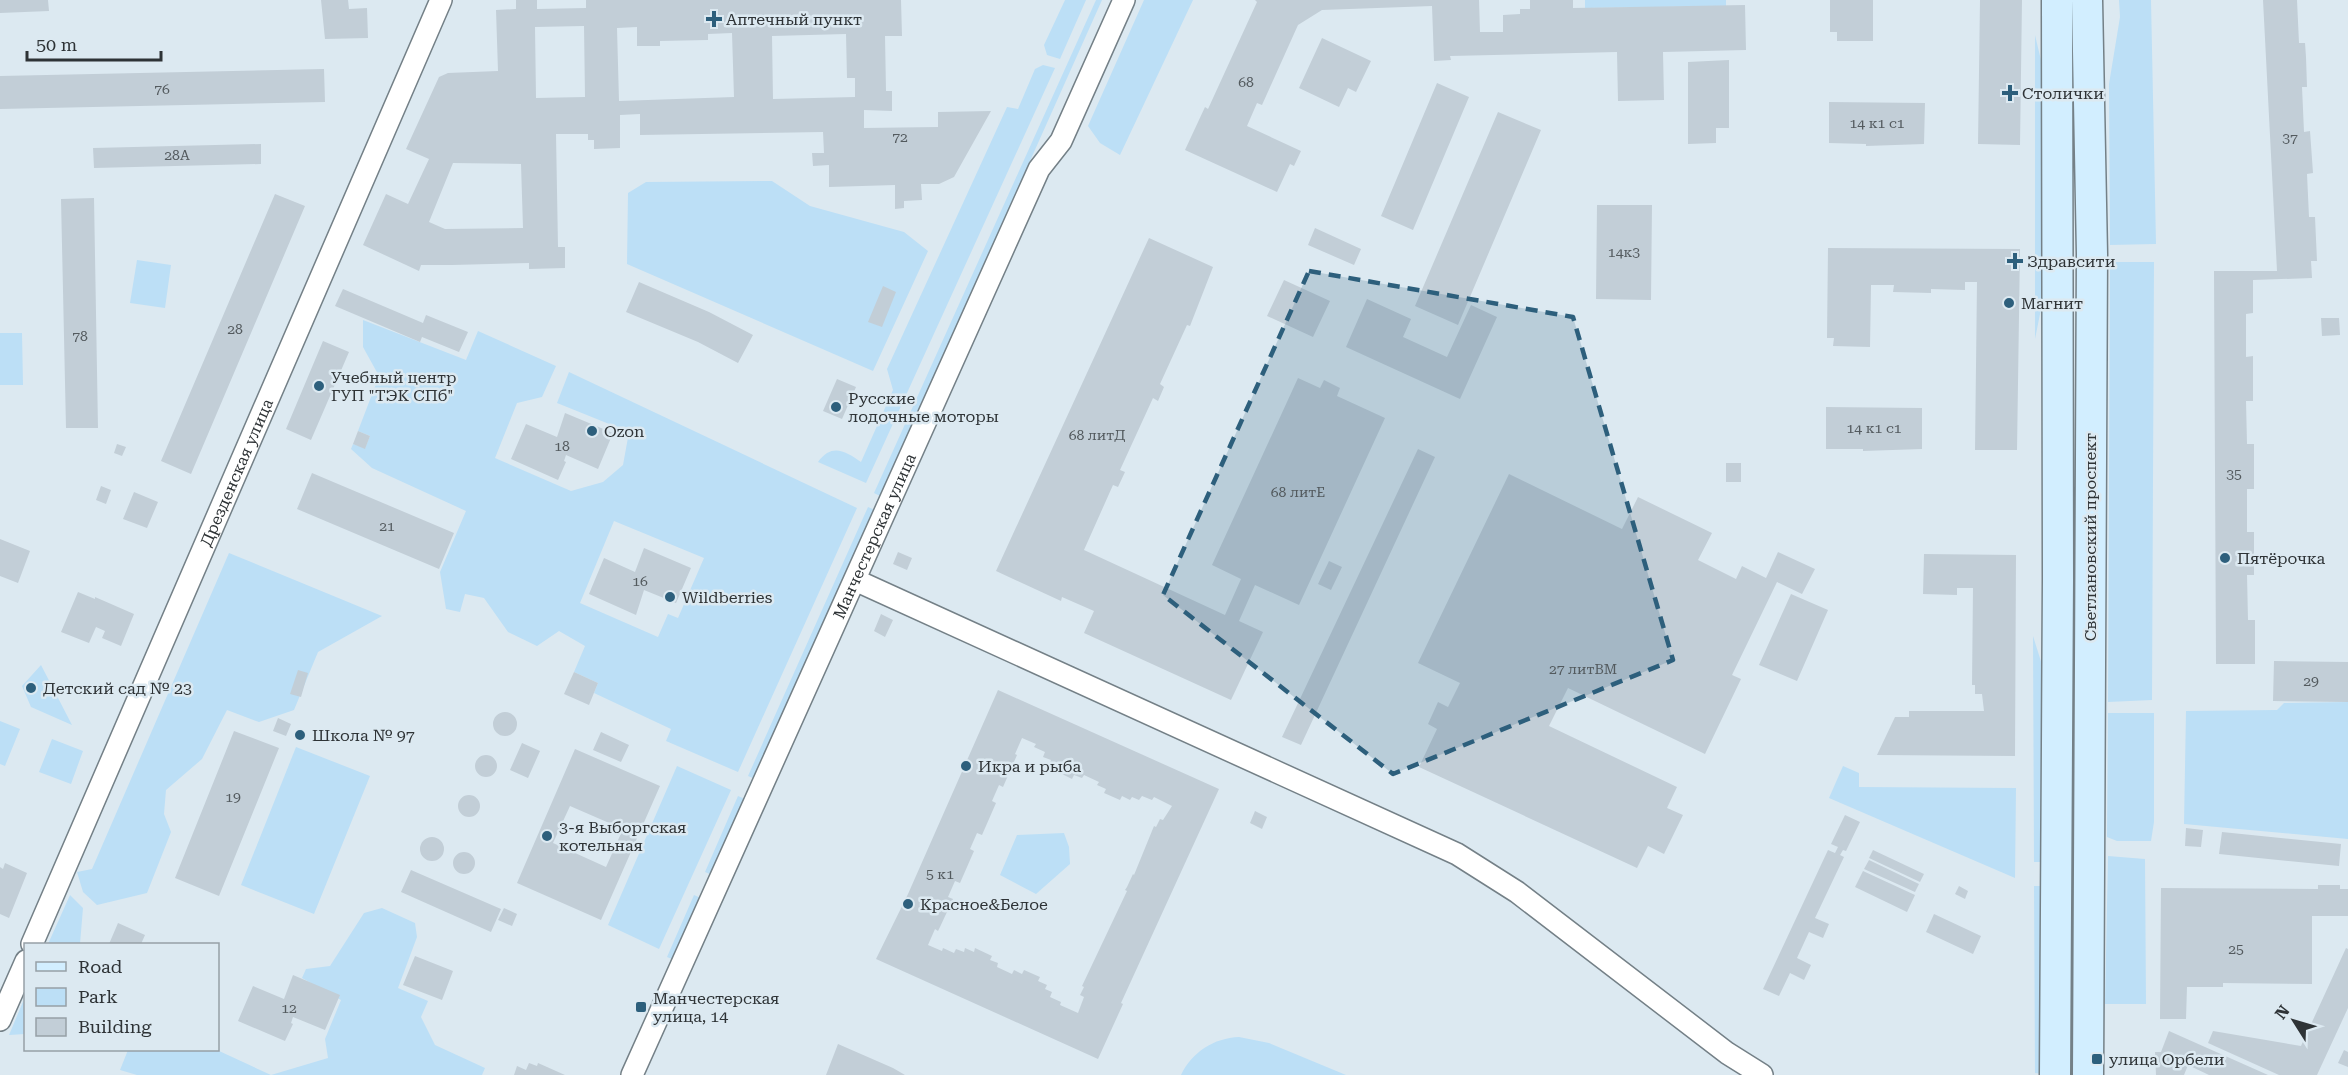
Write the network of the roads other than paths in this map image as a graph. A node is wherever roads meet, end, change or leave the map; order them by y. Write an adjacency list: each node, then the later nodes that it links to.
1 (441, 0): 6 (street, Дрезденская улица)
2 (1124, 0): 5 (street, Манчестерская улица)
3 (2057, 0): 11 (main road, Светлановский проспект)
4 (2086, 0): 12 (main road, Светлановский проспект)
5 (855, 580): 9 (street, Манчестерская улица); 10 (street)
6 (33, 943)
7 (24, 966): 8 (street)
8 (0, 1020)
9 (632, 1075)
10 (1762, 1075)
11 (2055, 1075)
12 (2088, 1075)

